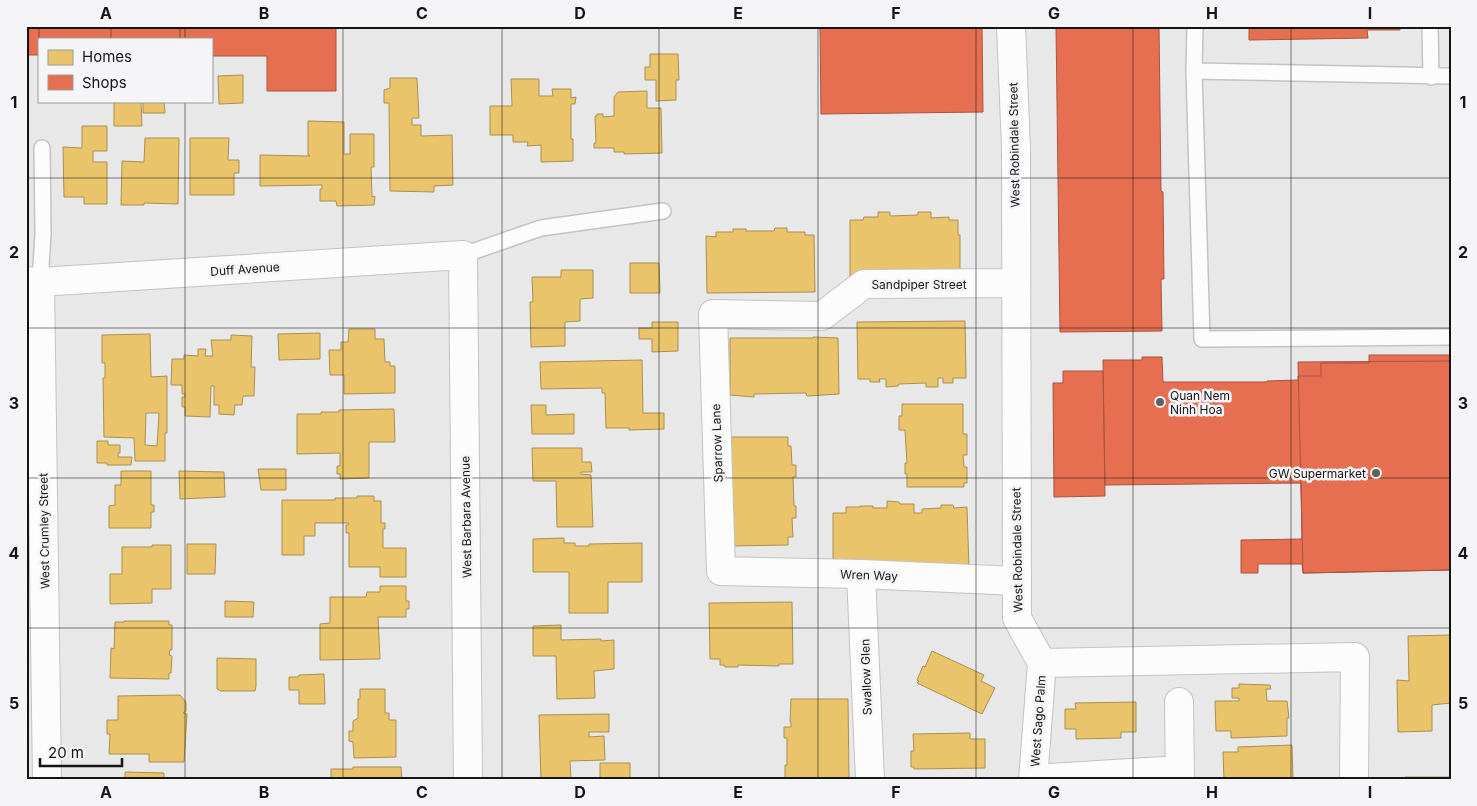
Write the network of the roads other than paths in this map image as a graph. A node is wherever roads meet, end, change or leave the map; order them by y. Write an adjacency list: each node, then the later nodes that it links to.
1 (1011, 26): 11 (street, West Robindale Street)
2 (1194, 26): 4 (lane)
3 (1430, 26): 6 (lane)
4 (1194, 72): 6 (lane); 13 (lane)
5 (1451, 76): 6 (lane)
6 (1431, 77)
7 (42, 148): 10 (lane)
8 (663, 211): 9 (lane)
9 (463, 255): 10 (street, Duff Avenue); 22 (street, West Barbara Avenue)
10 (33, 282): 21 (street, West Crumley Street)
11 (1015, 284): 12 (street, Sandpiper Street); 16 (street, West Robindale Street)
12 (713, 314): 14 (street, Sparrow Lane)
13 (1451, 337)
14 (720, 571): 15 (street, Wren Way)
15 (861, 574): 16 (street, Wren Way); 23 (street, Swallow Glen)
16 (1017, 582): 17 (street, West Robindale Street)
17 (1042, 663): 20 (street, West Sago Palm); 24 (street)
18 (1180, 702): 19 (street)
19 (1180, 775): 20 (street)
20 (1033, 779)
21 (48, 780)
22 (468, 780)
23 (870, 780)
24 (1354, 780)

